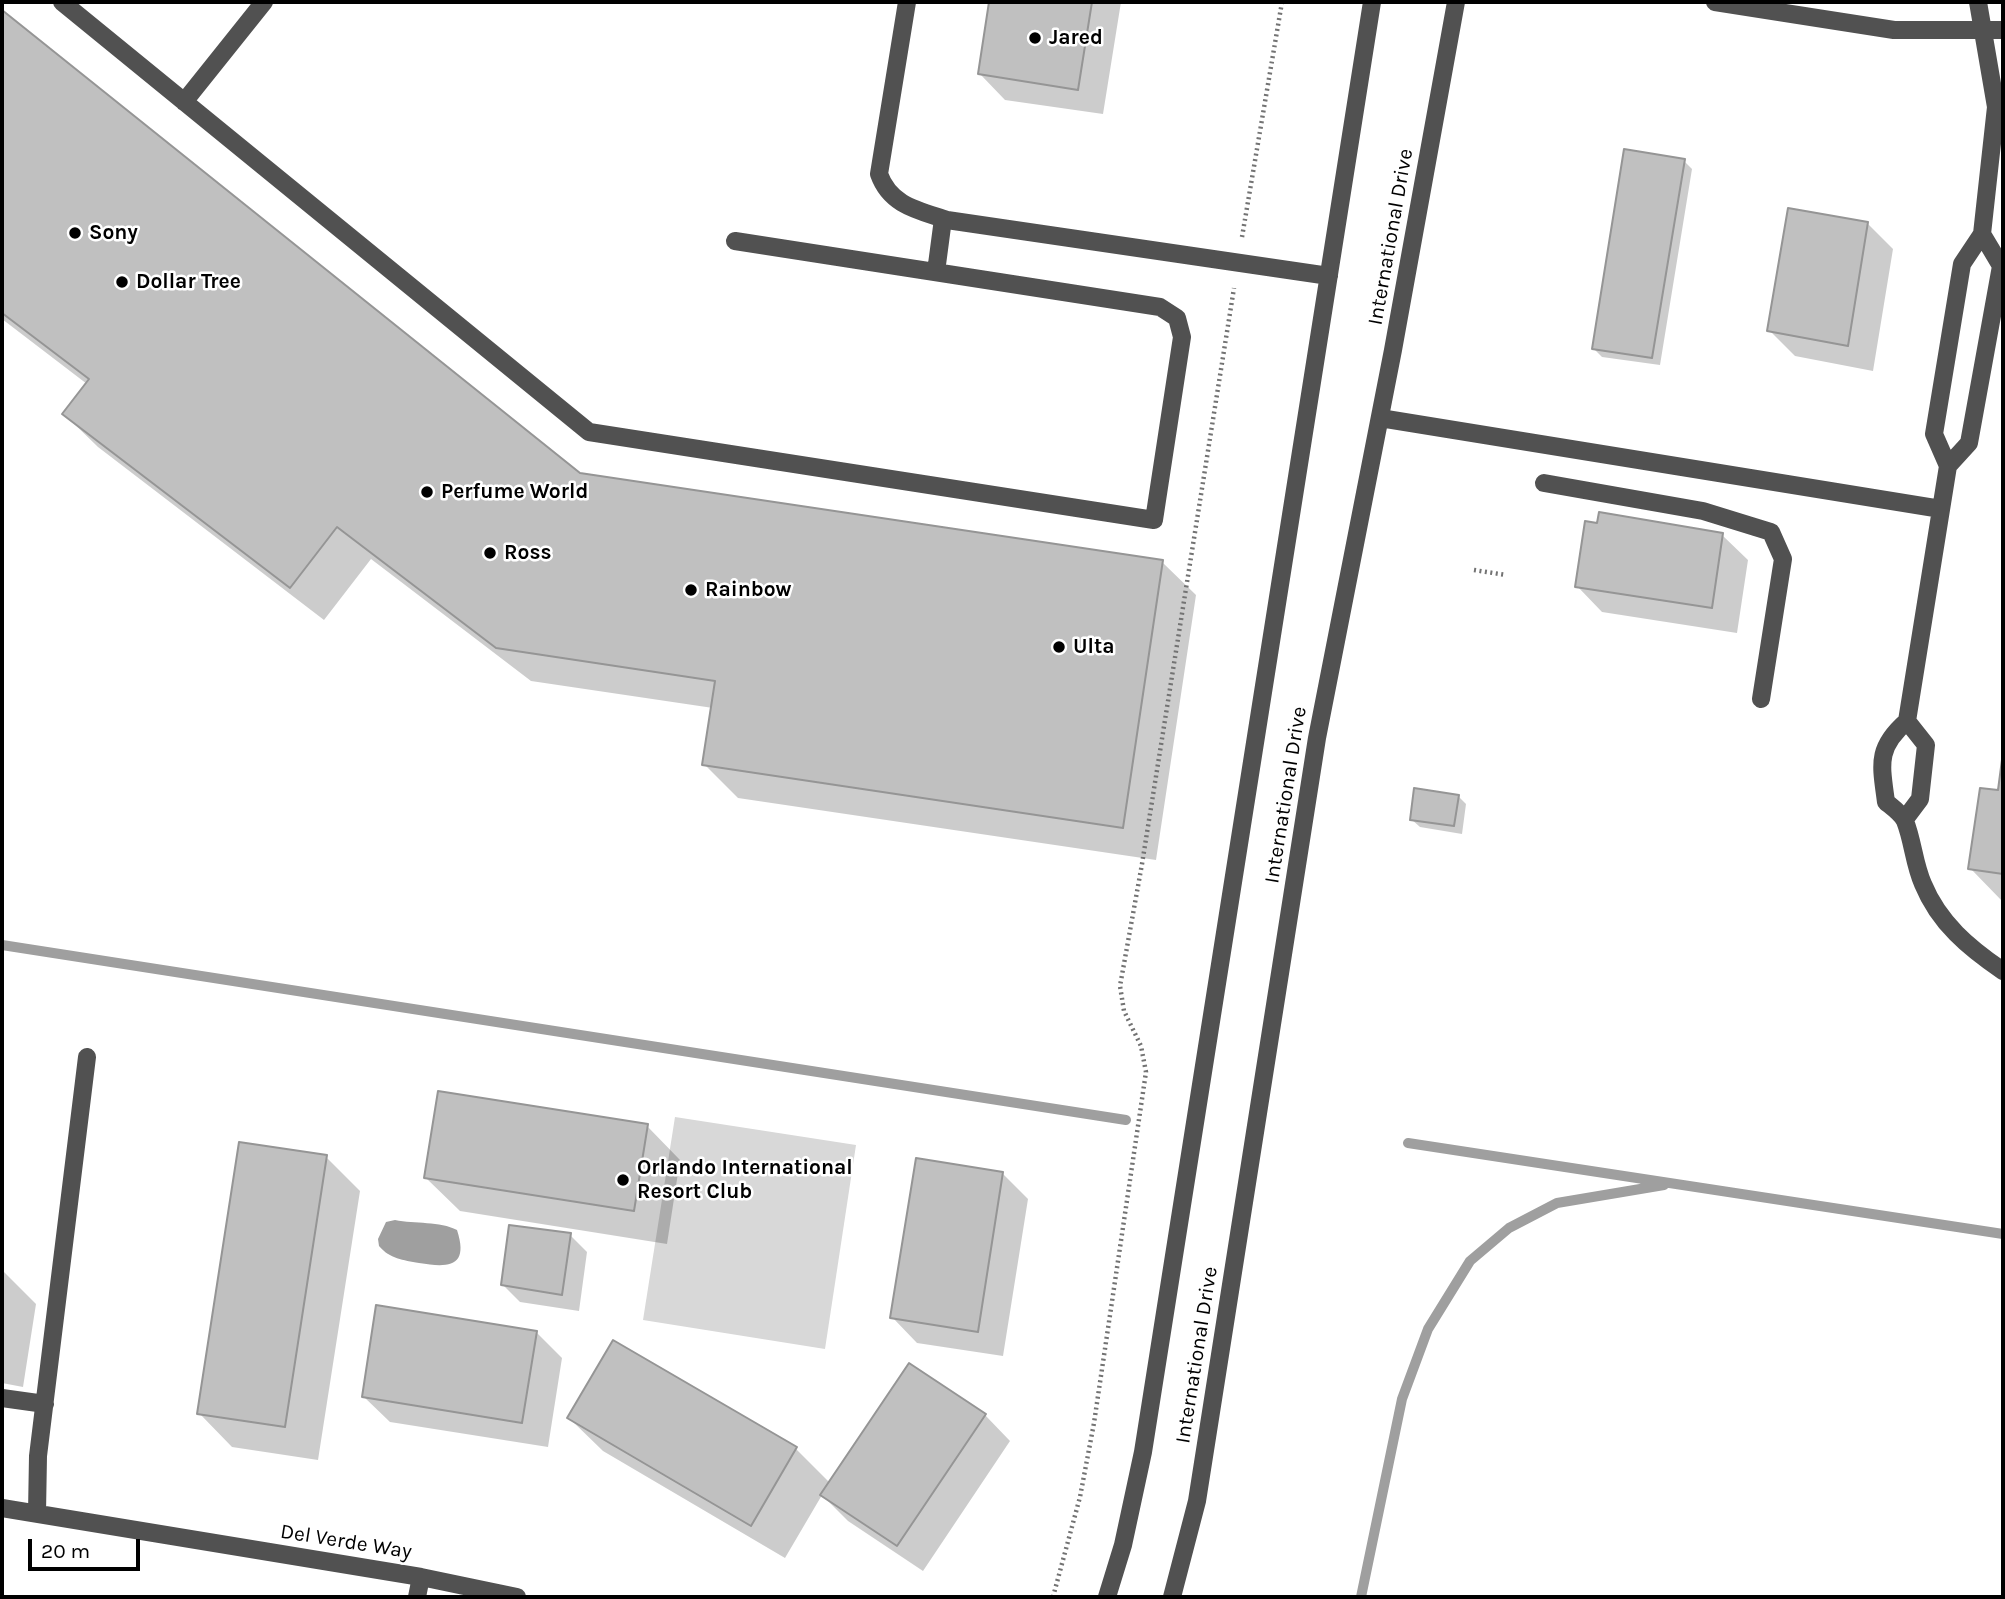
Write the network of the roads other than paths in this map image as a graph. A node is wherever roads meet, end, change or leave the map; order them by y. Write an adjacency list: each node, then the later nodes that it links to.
1 (62, 2): 10 (street)
2 (264, 2): 10 (street)
3 (907, 2): 11 (street)
4 (1372, 2): 15 (street, International Drive)
5 (1457, 2): 16 (street, International Drive)
6 (1715, 2): 8 (street)
7 (1978, 2): 8 (street)
8 (1982, 30): 9 (street); 12 (street)
9 (2003, 30)
10 (184, 102): 14 (street)
11 (943, 219): 14 (street); 15 (street)
12 (1982, 234): 17 (street); 17 (street)
13 (736, 241): 14 (street)
14 (936, 272)
15 (1329, 276): 32 (street, International Drive)
16 (1380, 418): 19 (street); 33 (street, International Drive)
17 (1948, 466): 19 (street)
18 (1544, 483): 20 (street)
19 (1941, 509): 21 (street)
20 (1761, 699)
21 (1907, 721): 22 (street); 22 (street)
22 (1905, 820): 23 (street)
23 (2003, 971)
24 (87, 1057): 26 (street)
25 (2, 1398): 26 (street)
26 (45, 1404): 28 (street)
27 (2, 1507): 28 (street, Del Verde Way)
28 (37, 1513): 29 (street, Del Verde Way)
29 (421, 1577): 30 (street); 31 (street, Del Verde Way)
30 (417, 1597)
31 (517, 1597)
32 (1107, 1597)
33 (1172, 1597)

